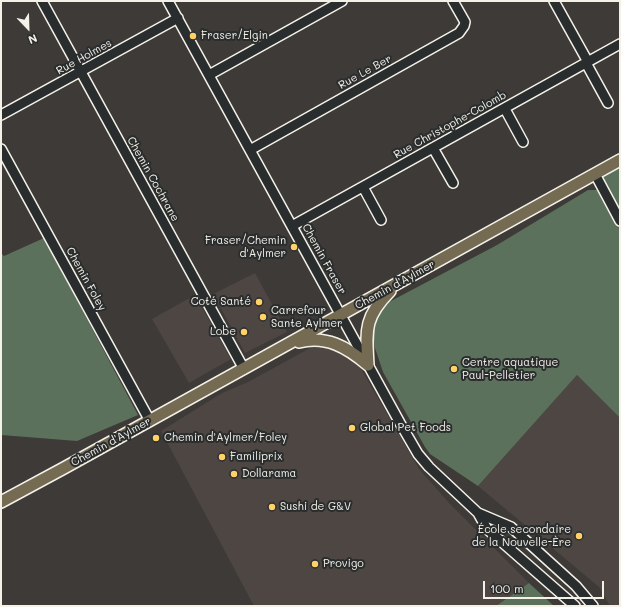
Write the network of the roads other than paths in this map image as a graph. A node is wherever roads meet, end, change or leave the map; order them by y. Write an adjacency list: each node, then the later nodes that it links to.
1 (42, 1): 9 (street, Chemin Cochrane)
2 (168, 1): 6 (street, Chemin Fraser)
3 (342, 1): 10 (street)
4 (453, 1): 17 (street, Rue Le Ber)
5 (554, 1): 8 (street)
6 (178, 18): 9 (street, Rue Holmes); 10 (street, Chemin Fraser)
7 (620, 44): 8 (street, Rue Christophe-Colomb)
8 (587, 62): 11 (street); 12 (street, Rue Christophe-Colomb)
9 (81, 72): 13 (street, Rue Holmes); 29 (street, Chemin Cochrane)
10 (209, 75): 17 (street, Chemin Fraser)
11 (608, 103)
12 (505, 109): 14 (street); 15 (street, Rue Christophe-Colomb)
13 (1, 115)
14 (523, 142)
15 (433, 148): 20 (street); 21 (street, Rue Christophe-Colomb)
16 (1, 149): 30 (street, Chemin Foley)
17 (250, 150): 24 (street, Chemin Fraser)
18 (620, 160): 19 (main road, Chemin d'Aylmer)
19 (595, 174): 23 (street); 25 (main road, Chemin d'Aylmer)
20 (453, 183)
21 (363, 187): 22 (street); 24 (street, Rue Christophe-Colomb)
22 (380, 220)
23 (620, 221)
24 (292, 226): 26 (street, Chemin Fraser)
25 (398, 283): 26 (main road, Chemin d'Aylmer); 28 (main road)
26 (340, 315): 27 (main road, Chemin d'Aylmer); 28 (street, Chemin Fraser)
27 (288, 344): 28 (main road); 29 (main road, Chemin d'Aylmer)
28 (368, 365): 34 (street, Chemin Fraser)
29 (244, 369): 30 (main road, Chemin d'Aylmer)
30 (150, 421): 31 (main road, Chemin d'Aylmer)
31 (64, 468): 32 (main road); 33 (main road)
32 (1, 502)
33 (1, 507)
34 (478, 513): 35 (street, Chemin Fraser); 36 (street, Chemin Fraser)
35 (575, 606)
36 (593, 606)

